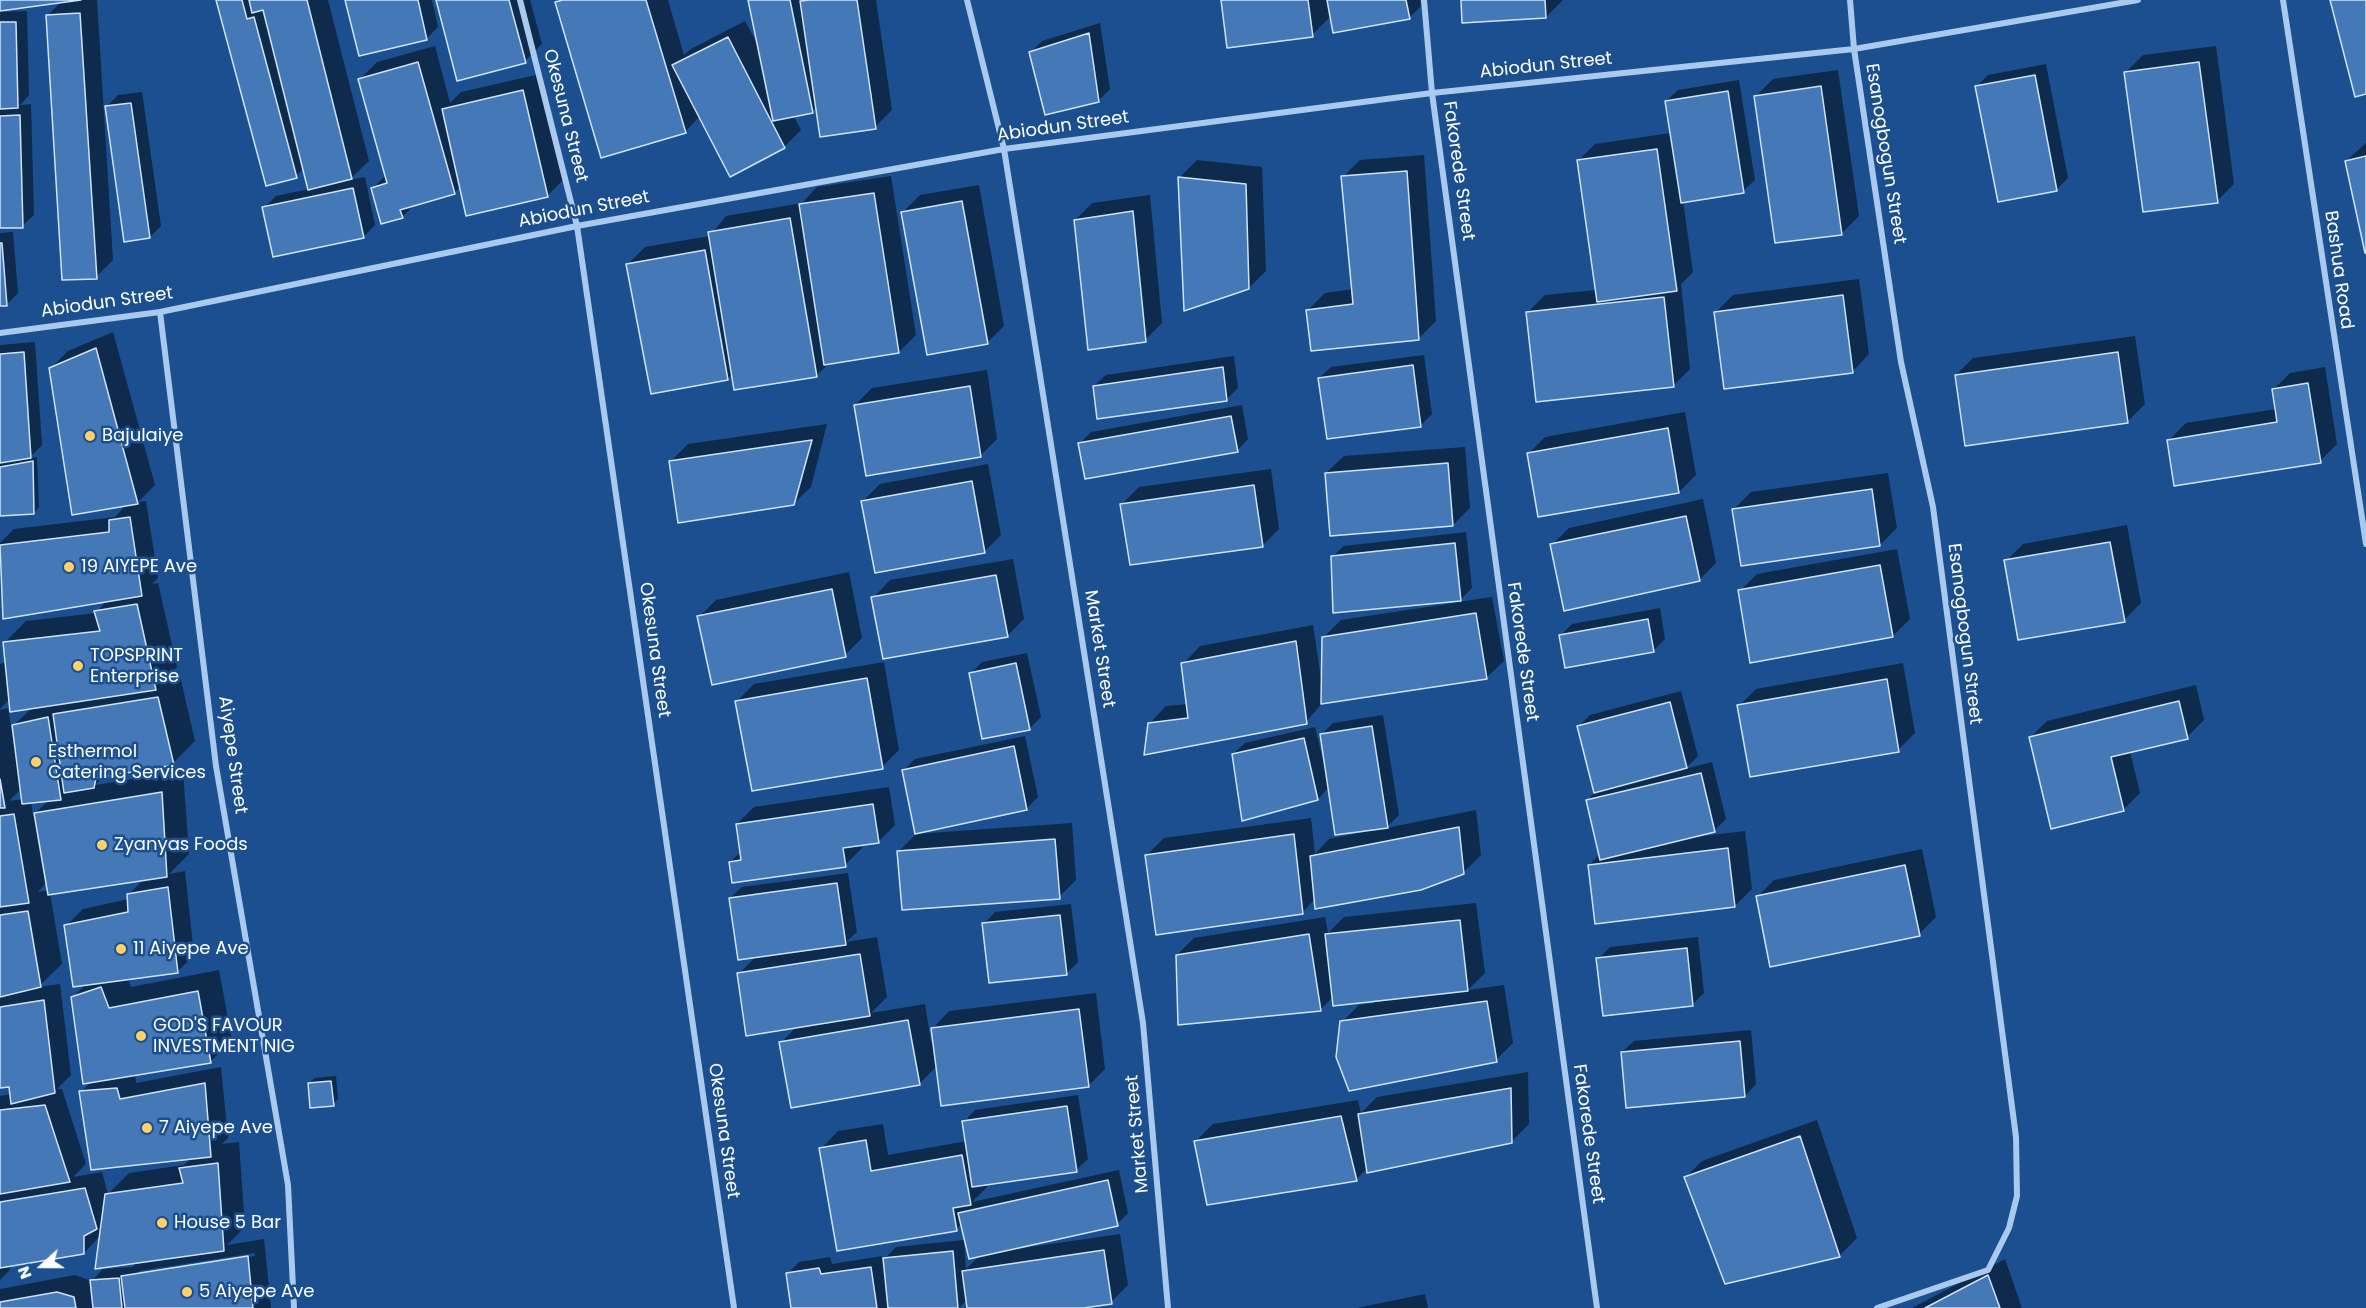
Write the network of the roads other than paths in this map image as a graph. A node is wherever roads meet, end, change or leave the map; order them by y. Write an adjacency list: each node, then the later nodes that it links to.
1 (520, 0): 10 (street, Okesuna Street)
2 (968, 0): 9 (street, Market Street)
3 (1424, 0): 8 (street, Fakorede Street)
4 (1850, 0): 7 (street, Esanogbogun Street)
5 (2138, 0): 7 (street, Abiodun Street)
6 (2283, 0): 13 (street, Bashua Road)
7 (1854, 49): 8 (street, Abiodun Street); 18 (street, Esanogbogun Street)
8 (1432, 93): 9 (street, Abiodun Street); 17 (street, Fakorede Street)
9 (1004, 149): 10 (street, Abiodun Street); 16 (street, Market Street)
10 (577, 226): 11 (street, Abiodun Street); 15 (street, Okesuna Street)
11 (160, 312): 12 (street, Abiodun Street); 14 (street, Aiyepe Street)
12 (0, 333)
13 (2366, 544)
14 (294, 1308)
15 (734, 1308)
16 (1168, 1308)
17 (1598, 1308)
18 (1877, 1308)

